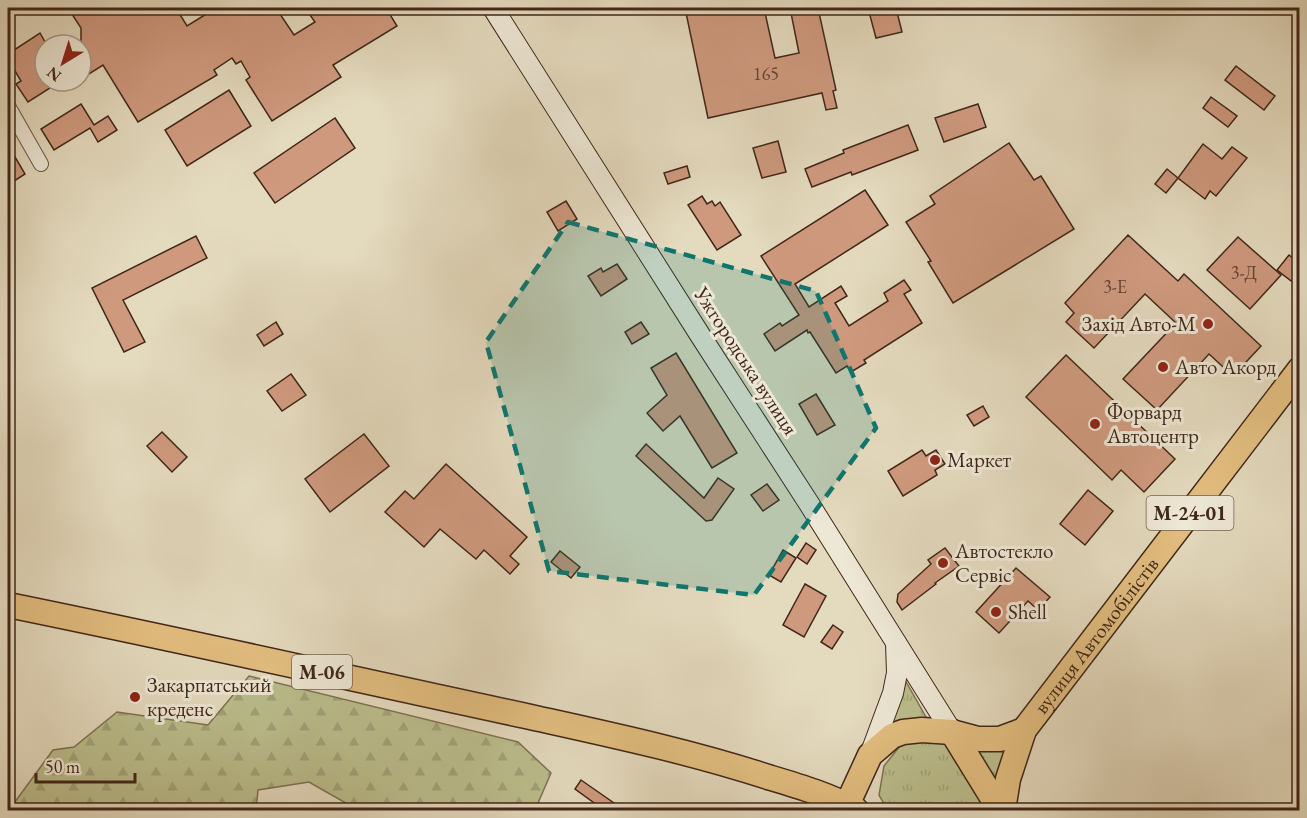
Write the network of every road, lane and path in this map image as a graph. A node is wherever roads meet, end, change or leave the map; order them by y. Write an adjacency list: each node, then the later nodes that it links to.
1 (493, 8): 6 (main road, Ужгородська вулиця)
2 (8, 106): 3 (street)
3 (41, 164)
4 (1299, 369): 7 (highway, вулиця Автомобілістів / М-24-01)
5 (8, 605): 10 (highway, М-06)
6 (896, 641): 8 (main road, Ужгородська вулиця); 9 (main road)
7 (1024, 730): 8 (highway, вулиця Автомобілістів); 11 (highway, вулиця Автомобілістів / М-24-01)
8 (952, 732): 9 (highway, вулиця Автомобілістів); 11 (highway)
9 (870, 755): 10 (highway)
10 (849, 809)
11 (1001, 810)

